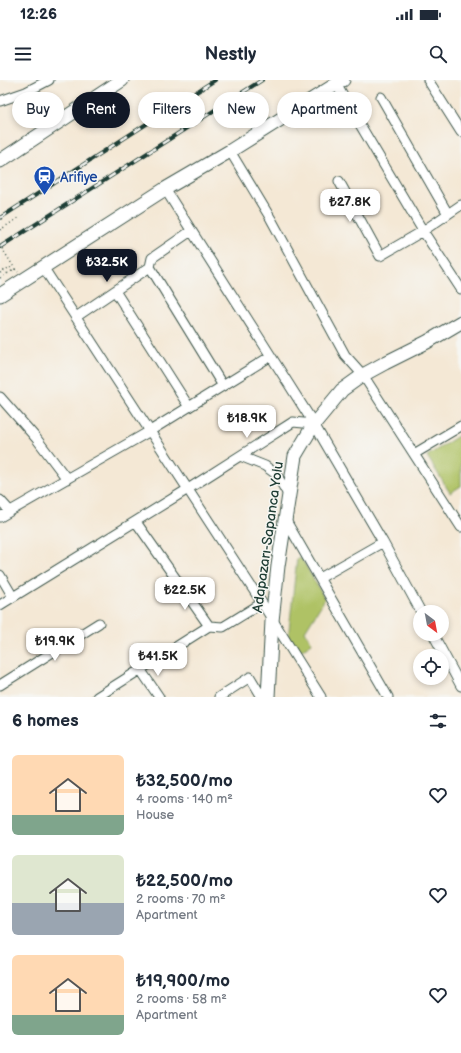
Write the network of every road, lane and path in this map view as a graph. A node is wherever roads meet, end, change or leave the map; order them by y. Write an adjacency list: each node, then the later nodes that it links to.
1 (49, 80): 5 (street)
2 (122, 80): 9 (street)
3 (428, 80): 11 (street)
4 (339, 82): 12 (street); 21 (street)
5 (26, 92)
6 (12, 97): 8 (street)
7 (381, 97): 17 (street)
8 (0, 101)
9 (64, 119)
10 (50, 128): 13 (street)
11 (461, 132)
12 (230, 151): 15 (street); 34 (street)
13 (0, 161)
14 (339, 181): 21 (street)
15 (165, 189): 20 (street); 23 (street)
16 (461, 205): 17 (street)
17 (448, 214): 21 (street)
18 (18, 218): 19 (path)
19 (0, 230)
20 (191, 231): 24 (street); 33 (street)
21 (423, 231): 28 (street)
22 (0, 245): 27 (path, bridge)
23 (43, 267): 30 (street); 31 (street)
24 (150, 267): 29 (street); 35 (street)
25 (7, 268): 26 (path)
26 (0, 273)
27 (0, 278)
28 (461, 289)
29 (115, 291): 31 (street); 37 (street)
30 (0, 295)
31 (76, 317): 40 (street)
32 (461, 322): 34 (street, Adapazarı-Sapanca Yolu)
33 (272, 356): 35 (street); 38 (street)
34 (362, 375): 38 (street, Adapazarı-Sapanca Yolu); 41 (street)
35 (223, 386): 37 (street)
36 (0, 397): 43 (street)
37 (189, 407): 40 (street)
38 (314, 424): 42 (street); 45 (street, Adapazarı-Sapanca Yolu); 52 (street)
39 (461, 426): 41 (street)
40 (150, 431): 43 (street); 44 (street)
41 (414, 454): 51 (street)
42 (240, 456): 44 (street); 45 (street)
43 (68, 479): 47 (street)
44 (188, 489): 50 (street); 56 (street)
45 (289, 496): 49 (street, Adapazarı-Sapanca Yolu)
46 (0, 500): 47 (street)
47 (10, 511): 48 (street)
48 (0, 517)
49 (286, 519): 54 (street); 59 (street, Adapazarı-Sapanca Yolu)
50 (136, 522): 55 (street); 61 (street)
51 (461, 527)
52 (383, 542): 54 (street); 58 (street)
53 (0, 575): 55 (street)
54 (320, 578): 72 (street)
55 (13, 597): 57 (street)
56 (262, 603): 59 (street); 61 (street)
57 (0, 605)
58 (417, 605)
59 (272, 620): 70 (street, Adapazarı-Sapanca Yolu); 71 (street)
60 (99, 623): 64 (street)
61 (209, 626): 63 (street)
62 (437, 641): 65 (street)
63 (140, 669): 66 (street); 67 (street)
64 (0, 684)
65 (461, 686)
66 (97, 697)
67 (159, 697)
68 (219, 697): 69 (street)
69 (262, 697)
70 (268, 697)
71 (321, 697)
72 (388, 697)

